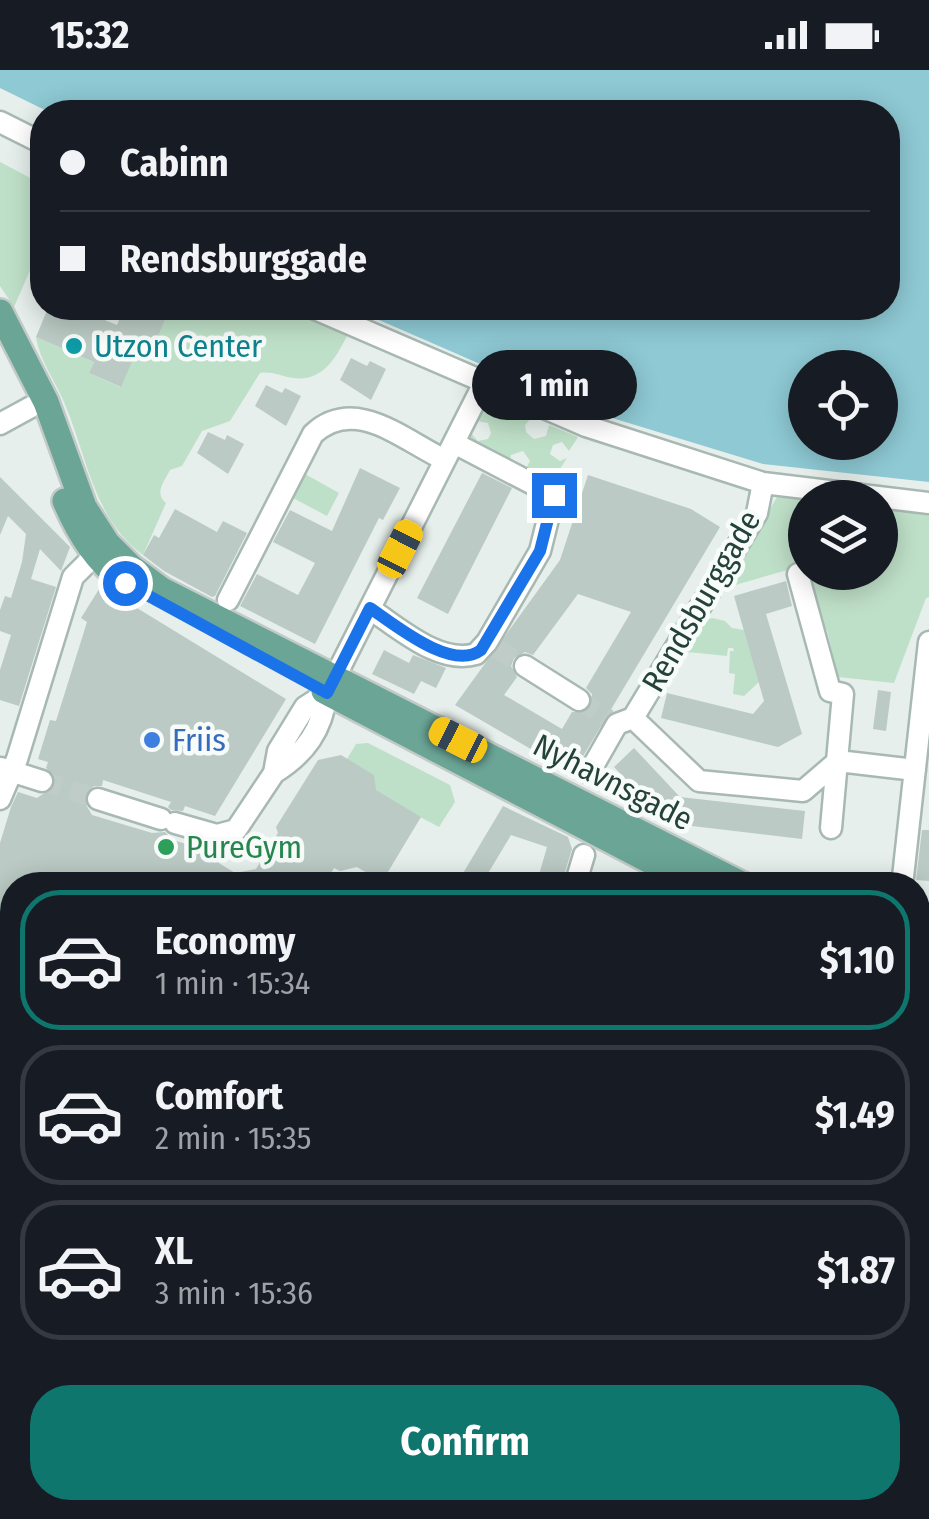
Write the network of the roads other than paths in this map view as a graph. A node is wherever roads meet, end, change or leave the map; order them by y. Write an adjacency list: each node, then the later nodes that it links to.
1 (0, 122): 2 (street)
2 (30, 137)
3 (0, 312): 6 (main road)
4 (340, 320): 7 (street, Rendsburggade)
5 (0, 344): 6 (main road)
6 (20, 364): 8 (main road, Nyhavnsgade); 19 (main road, Nyhavnsgade)
7 (484, 382): 10 (street); 11 (street, Rendsburggade)
8 (31, 407): 9 (street); 13 (main road, Nyhavnsgade)
9 (0, 424)
10 (453, 445): 15 (street); 16 (street); 16 (street)
11 (763, 483): 12 (street, Rendsburggade); 21 (street, Rendsburggade)
12 (929, 503)
13 (94, 556): 19 (main road, Nyhavnsgade); 24 (street)
14 (802, 590): 22 (street)
15 (228, 600)
16 (370, 608): 19 (street)
17 (929, 642): 25 (street)
18 (525, 666): 20 (street)
19 (331, 685): 27 (street); 32 (main road, Nyhavnsgade); 33 (main road, Nyhavnsgade)
20 (579, 700)
21 (619, 720): 22 (street, Rendsburggade); 23 (street, Rendsburggade)
22 (838, 762): 25 (street); 29 (street)
23 (592, 767)
24 (5, 769): 26 (street); 28 (street)
25 (915, 770): 34 (street)
26 (42, 781)
27 (98, 798)
28 (0, 799)
29 (831, 828)
30 (584, 855): 31 (street)
31 (579, 872)
32 (672, 872)
33 (716, 872)
34 (904, 872)

